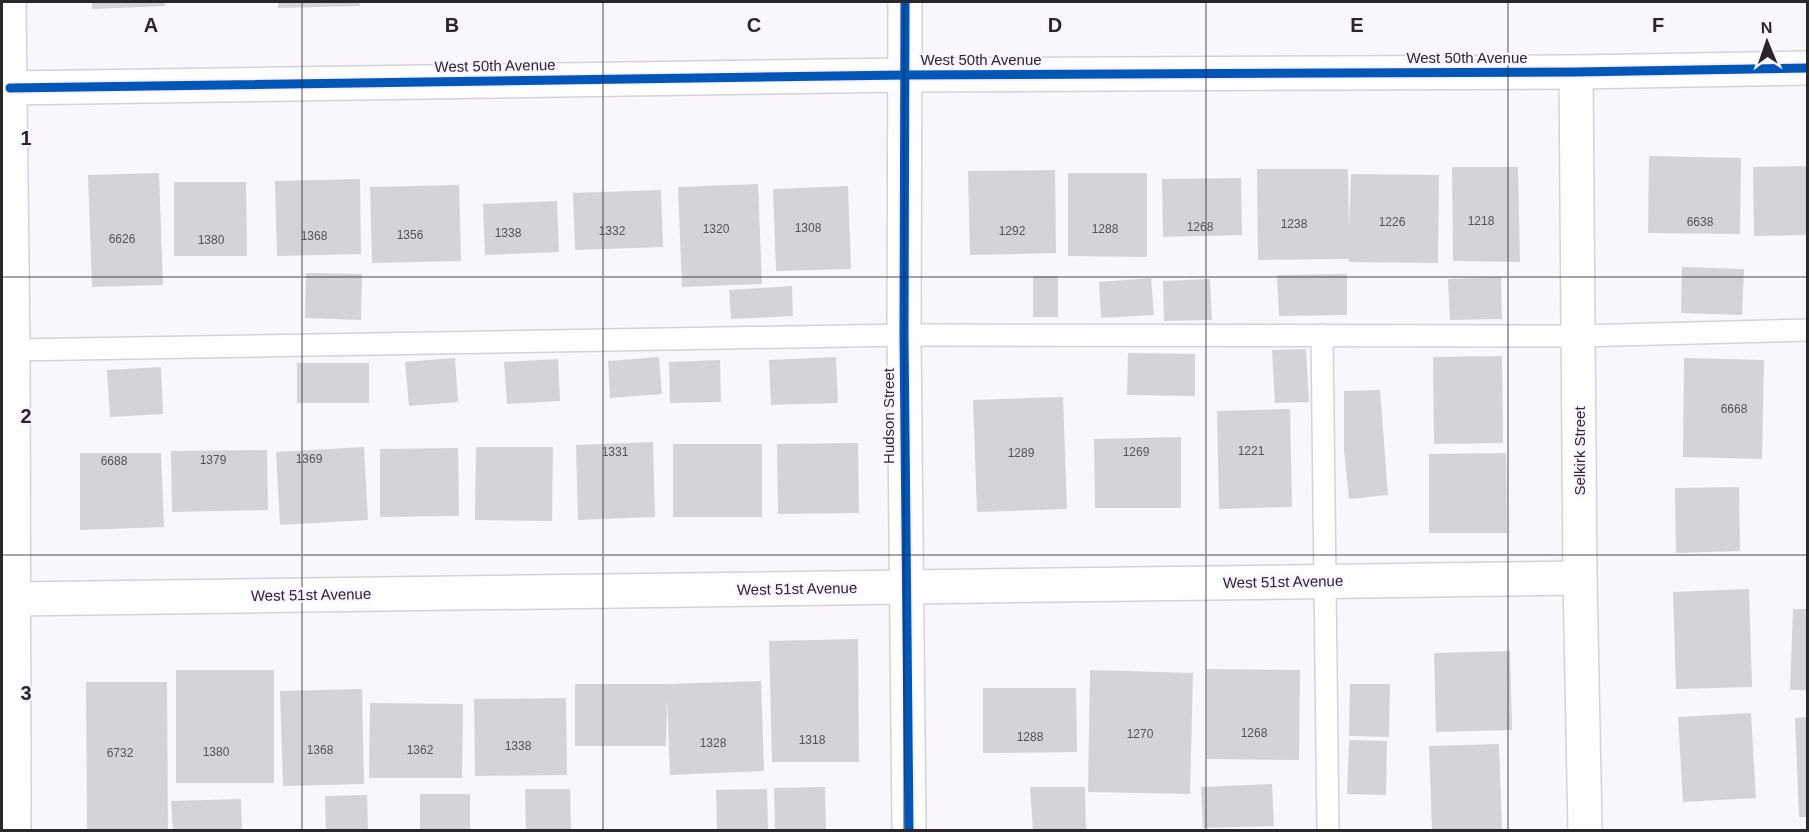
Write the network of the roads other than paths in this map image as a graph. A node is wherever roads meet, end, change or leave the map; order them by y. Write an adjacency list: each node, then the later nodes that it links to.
1 (9, 2): 6 (street)
2 (905, 2): 5 (street, Hudson Street)
3 (1808, 68): 4 (street, West 50th Avenue)
4 (1576, 72): 5 (street, West 50th Avenue); 10 (street, Selkirk Street)
5 (905, 75): 6 (street, West 50th Avenue); 8 (street, Hudson Street)
6 (10, 88): 11 (street)
7 (1808, 330): 10 (lane)
8 (904, 335): 9 (lane); 11 (lane); 14 (street, Hudson Street)
9 (1322, 335): 10 (lane); 13 (lane)
10 (1579, 336): 12 (street, Selkirk Street)
11 (13, 350): 15 (street)
12 (1580, 578): 13 (street, West 51st Avenue); 19 (street, Selkirk Street)
13 (1325, 582): 14 (street, West 51st Avenue); 18 (lane)
14 (906, 587): 15 (street, West 51st Avenue); 17 (street, Hudson Street)
15 (14, 599): 16 (street)
16 (14, 831)
17 (909, 831)
18 (1328, 831)
19 (1585, 831)

